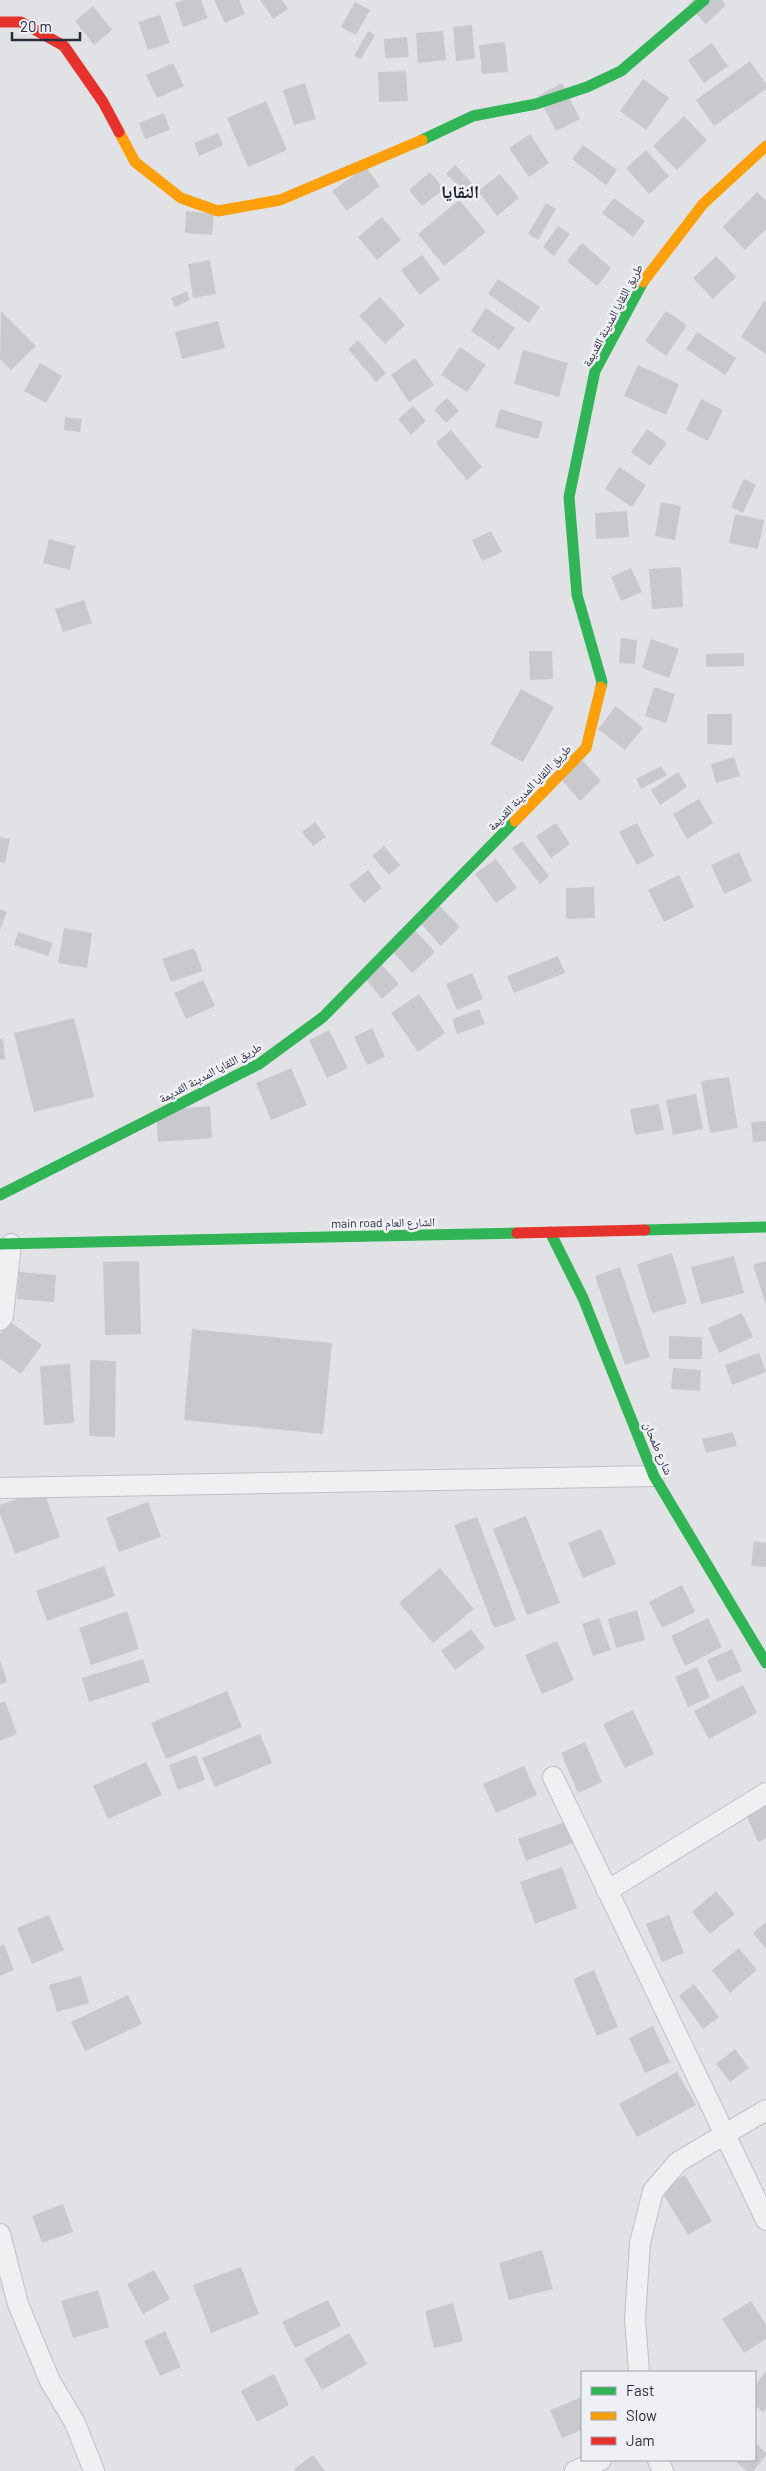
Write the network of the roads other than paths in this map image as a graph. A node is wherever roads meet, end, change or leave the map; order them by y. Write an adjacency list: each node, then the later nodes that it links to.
1 (704, 0): 2 (street)
2 (0, 22)
3 (766, 146): 4 (street, طريق اللقايا المدينة القديمة)
4 (0, 1195)
5 (766, 1227): 6 (street, main road الشارع العام)
6 (550, 1232): 7 (street, main road الشارع العام); 9 (street, شارع طمحان)
7 (6, 1244): 8 (street)
8 (0, 1320)
9 (654, 1476): 10 (street); 11 (street, شارع طمحان)
10 (0, 1488)
11 (766, 1663)
12 (553, 1777): 14 (street)
13 (766, 1793): 14 (street)
14 (607, 1891): 16 (street)
15 (766, 2110): 16 (street)
16 (724, 2135): 17 (street); 19 (street)
17 (766, 2220)
18 (0, 2234): 21 (street)
19 (639, 2371)
20 (599, 2461): 22 (street)
21 (94, 2471)
22 (575, 2471)

